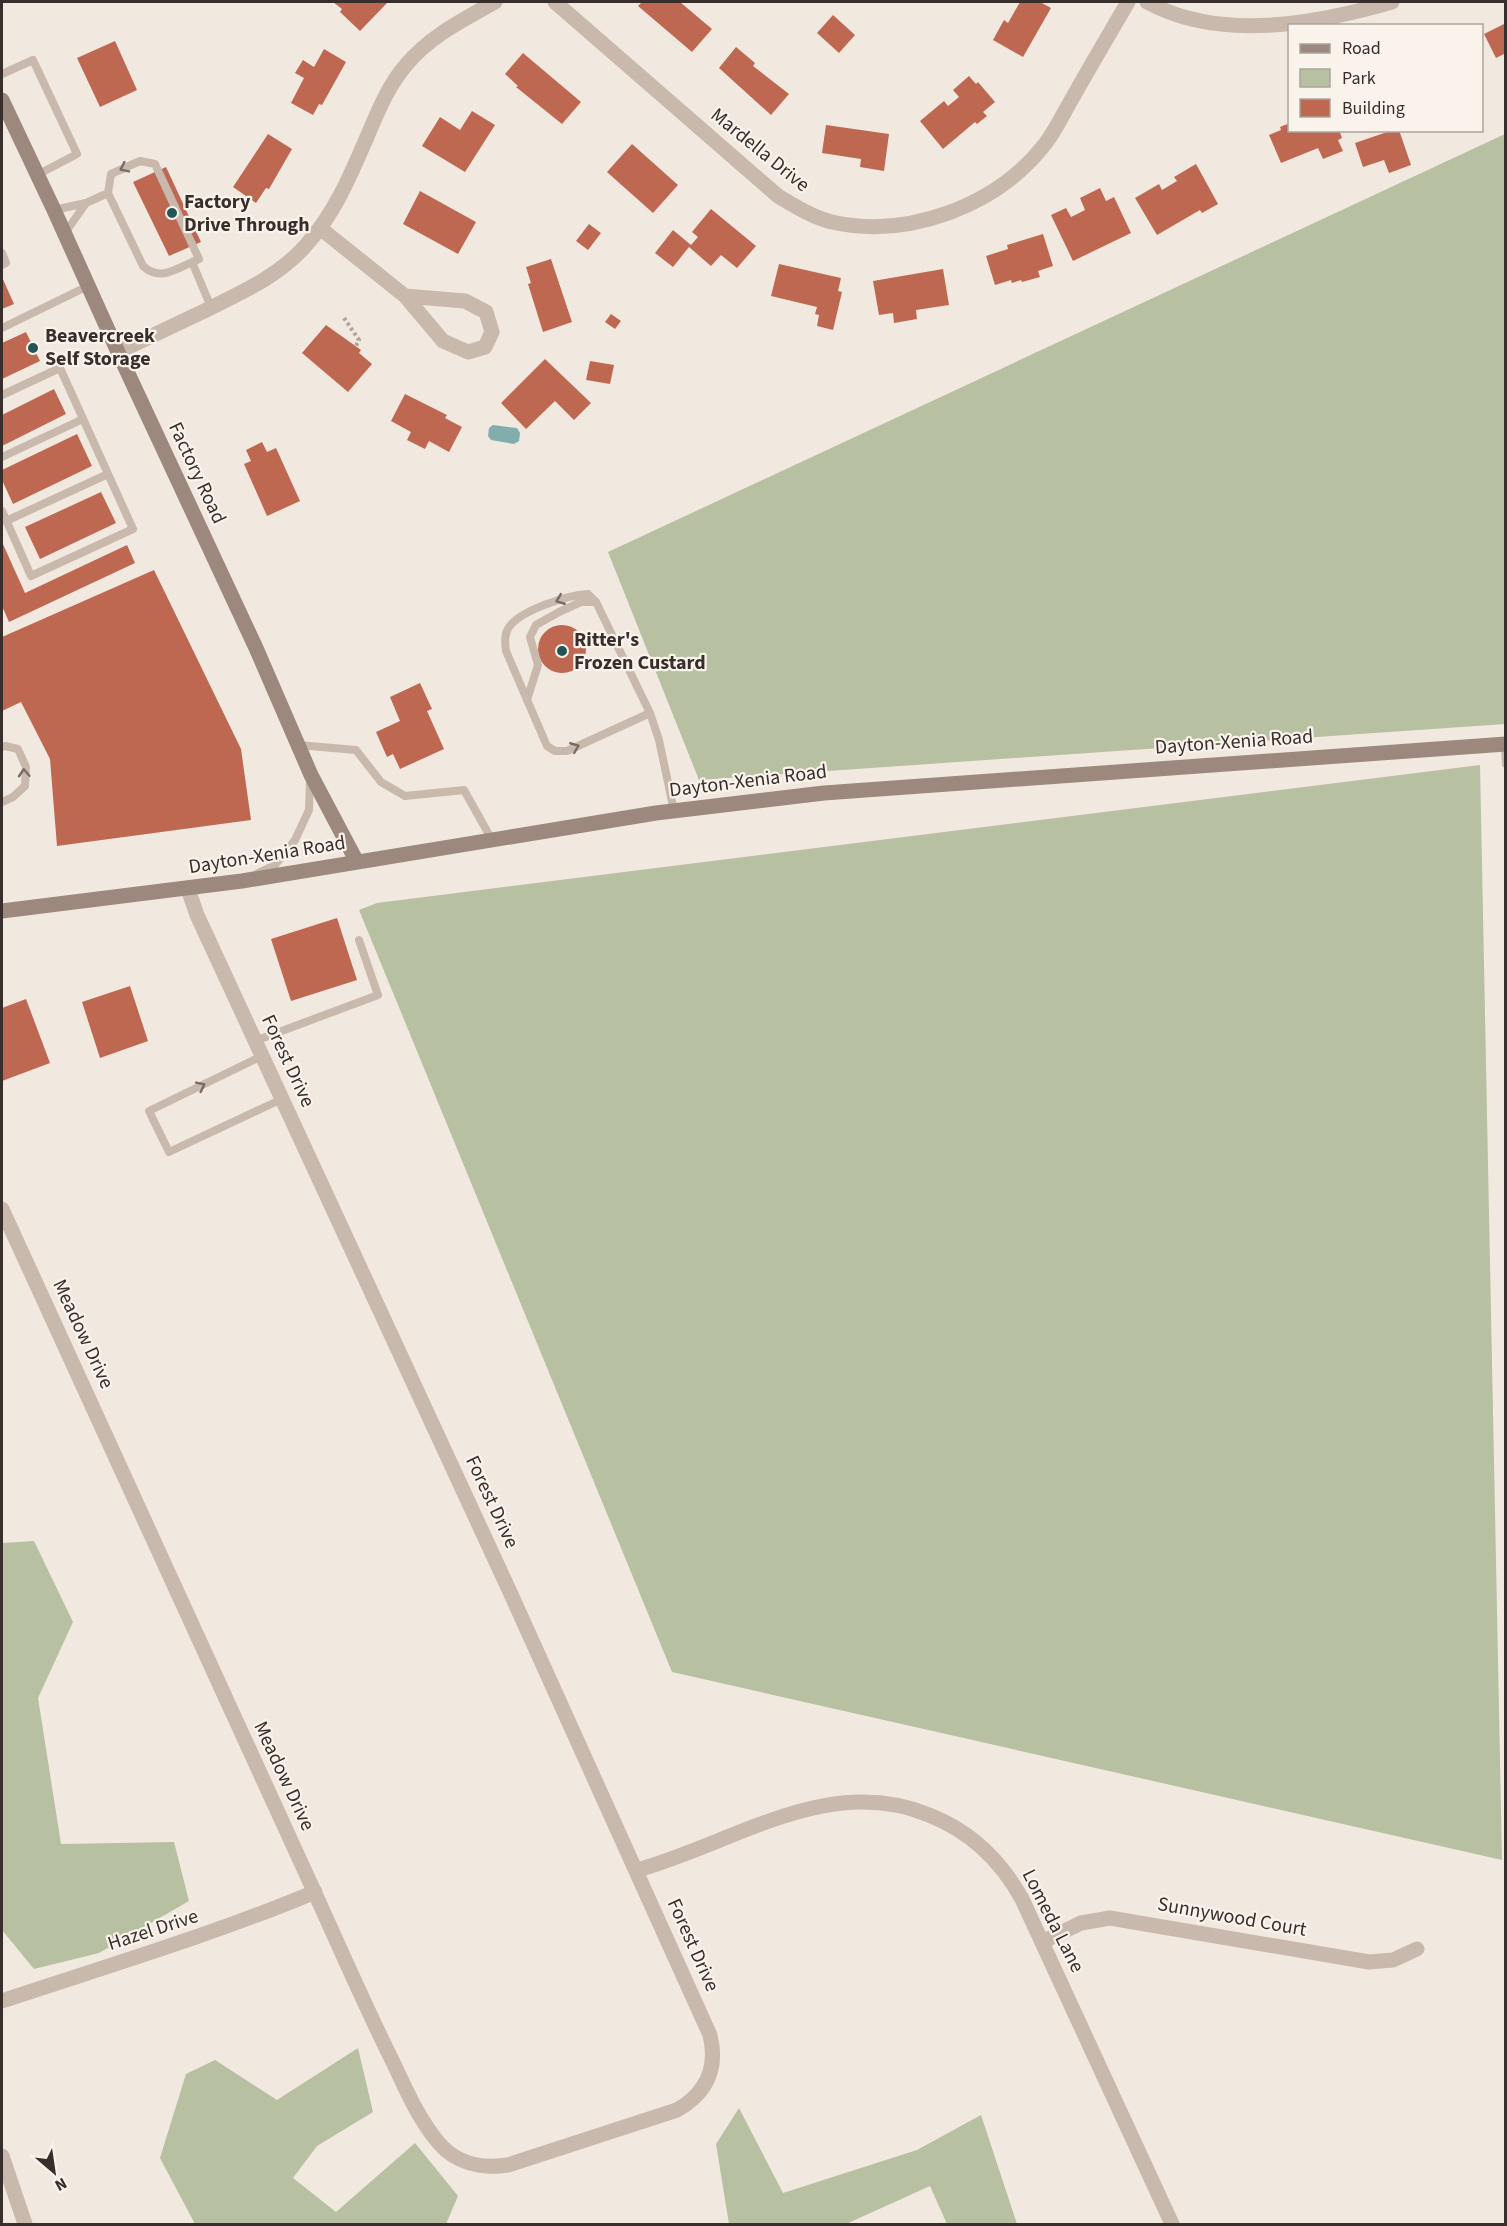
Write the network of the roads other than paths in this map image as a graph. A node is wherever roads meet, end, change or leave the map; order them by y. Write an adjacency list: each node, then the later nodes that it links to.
1 (495, 2): 12 (street)
2 (555, 2): 3 (street, Mardella Drive)
3 (1128, 2)
4 (1147, 2): 5 (street)
5 (1392, 2)
6 (2, 74): 8 (lane)
7 (2, 100): 8 (main road, Factory Road)
8 (38, 175): 11 (main road, Factory Road)
9 (108, 193): 10 (lane); 15 (lane); 15 (lane, one-way to 9)
10 (86, 203): 11 (lane); 13 (lane)
11 (54, 210): 13 (main road, Factory Road)
12 (320, 228): 18 (street); 19 (street)
13 (65, 234): 17 (main road, Factory Road)
14 (2, 254): 16 (lane)
15 (192, 262): 19 (lane)
16 (2, 265)
17 (88, 285): 20 (lane); 21 (main road, Factory Road)
18 (405, 296): 18 (street)
19 (211, 307): 21 (street)
20 (2, 327)
21 (118, 352): 31 (main road, Factory Road)
22 (2, 395): 23 (lane)
23 (83, 419): 24 (lane); 25 (lane)
24 (2, 458)
25 (108, 474): 27 (lane); 27 (lane)
26 (2, 511): 27 (lane)
27 (6, 520)
28 (596, 602): 29 (lane); 29 (lane, one-way to 29); 30 (lane)
29 (527, 700): 30 (lane, one-way to 30)
30 (650, 713): 37 (lane)
31 (298, 744): 35 (main road, Factory Road); 38 (lane)
32 (1505, 744): 34 (lane); 37 (main road, Dayton-Xenia Road)
33 (2, 747): 36 (lane, one-way to 33)
34 (1506, 765)
35 (311, 775): 39 (main road, Factory Road); 40 (lane)
36 (2, 802)
37 (674, 811): 38 (main road, Dayton-Xenia Road)
38 (492, 840): 39 (main road, Dayton-Xenia Road)
39 (357, 862): 40 (main road, Dayton-Xenia Road)
40 (242, 881): 41 (main road, Dayton-Xenia Road)
41 (188, 889): 42 (main road, Dayton-Xenia Road); 44 (street, Forest Drive)
42 (2, 911)
43 (358, 940): 44 (lane)
44 (255, 1041): 45 (street, Forest Drive)
45 (262, 1056): 46 (street, Forest Drive); 46 (lane, one-way to 45)
46 (282, 1098): 48 (street, Forest Drive)
47 (2, 1209): 49 (street, Meadow Drive)
48 (637, 1870): 50 (street, Lomeda Lane); 53 (street, Forest Drive)
49 (315, 1892): 52 (street, Hazel Drive); 53 (street, Meadow Drive)
50 (1042, 1942): 51 (street, Sunnywood Court); 56 (street, Lomeda Lane)
51 (1417, 1950)
52 (2, 2001)
53 (659, 2116)
54 (2, 2156): 55 (street)
55 (25, 2224)
56 (1172, 2224)

